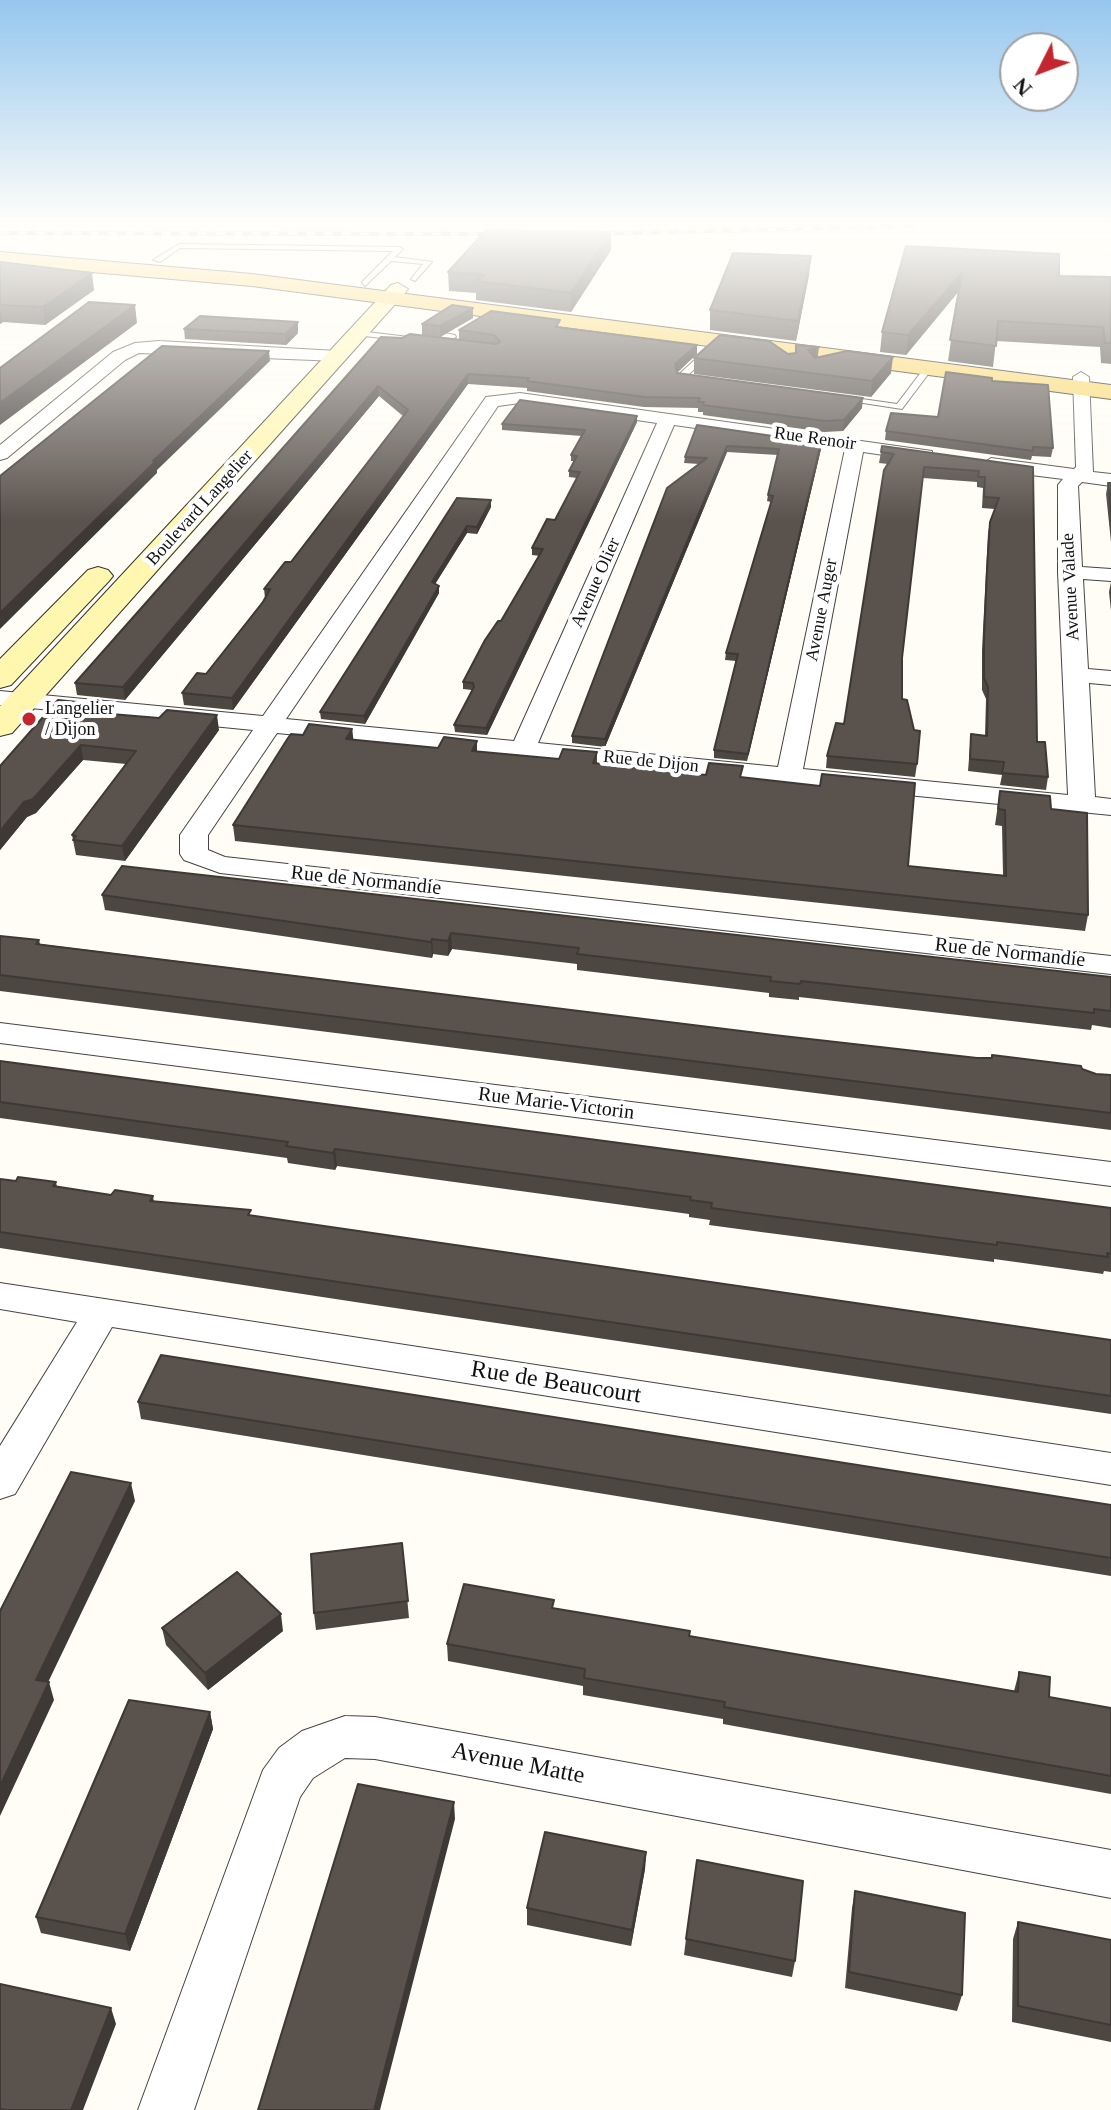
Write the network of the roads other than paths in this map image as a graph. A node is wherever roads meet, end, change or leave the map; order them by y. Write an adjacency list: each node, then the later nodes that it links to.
1 (345, 324): 13 (main road, Boulevard Langelier)
2 (364, 324): 8 (main road, Boulevard Langelier)
3 (440, 324): 7 (main road)
4 (462, 324): 7 (main road)
5 (613, 324): 10 (main road)
6 (635, 324): 10 (main road)
7 (448, 330): 11 (lane)
8 (359, 333): 11 (lane); 14 (main road, Boulevard Langelier)
9 (426, 333): 11 (lane)
10 (695, 333): 12 (main road); 18 (main road)
11 (404, 338)
12 (720, 342): 15 (main road); 17 (lane)
13 (310, 354): 14 (street); 24 (street); 27 (main road, Boulevard Langelier)
14 (338, 356): 33 (main road, Boulevard Langelier)
15 (928, 369): 18 (main road); 21 (lane)
16 (1111, 381): 18 (main road)
17 (711, 382)
18 (1082, 383): 19 (main road); 25 (street, Avenue Valade)
19 (1111, 392)
20 (520, 398): 22 (street, Rue Renoir); 34 (street, Rue de Normandie)
21 (837, 398)
22 (668, 418): 23 (street, Rue Renoir); 36 (street, Avenue Olier)
23 (855, 445): 25 (street, Rue Renoir); 37 (street, Avenue Auger)
24 (0, 454)
25 (1077, 475): 26 (street, Rue Renoir); 29 (street, Avenue Valade)
26 (1111, 480)
27 (171, 500)
28 (118, 555): 33 (main road, Boulevard Langelier)
29 (1069, 572): 30 (street); 31 (street, Avenue Valade)
30 (1111, 575)
31 (1076, 675): 32 (street); 38 (street, Avenue Valade)
32 (1111, 678)
33 (8, 692): 34 (street, Rue de Dijon); 35 (main road, Boulevard Langelier)
34 (272, 725): 36 (street, Rue de Dijon); 40 (street, Rue de Normandie)
35 (0, 726)
36 (523, 749): 37 (street, Rue de Dijon)
37 (789, 775): 38 (street, Rue de Dijon)
38 (1082, 804): 39 (street, Rue de Dijon)
39 (1111, 807)
40 (1111, 965)
41 (0, 1033): 42 (street, Rue Marie-Victorin)
42 (1111, 1174)
43 (0, 1296): 44 (street, Rue de Beaucourt)
44 (102, 1312): 45 (street, Rue de Beaucourt); 46 (street)
45 (1111, 1469)
46 (0, 1482)
47 (1111, 1874): 48 (street, Avenue Matte)
48 (166, 2110)

